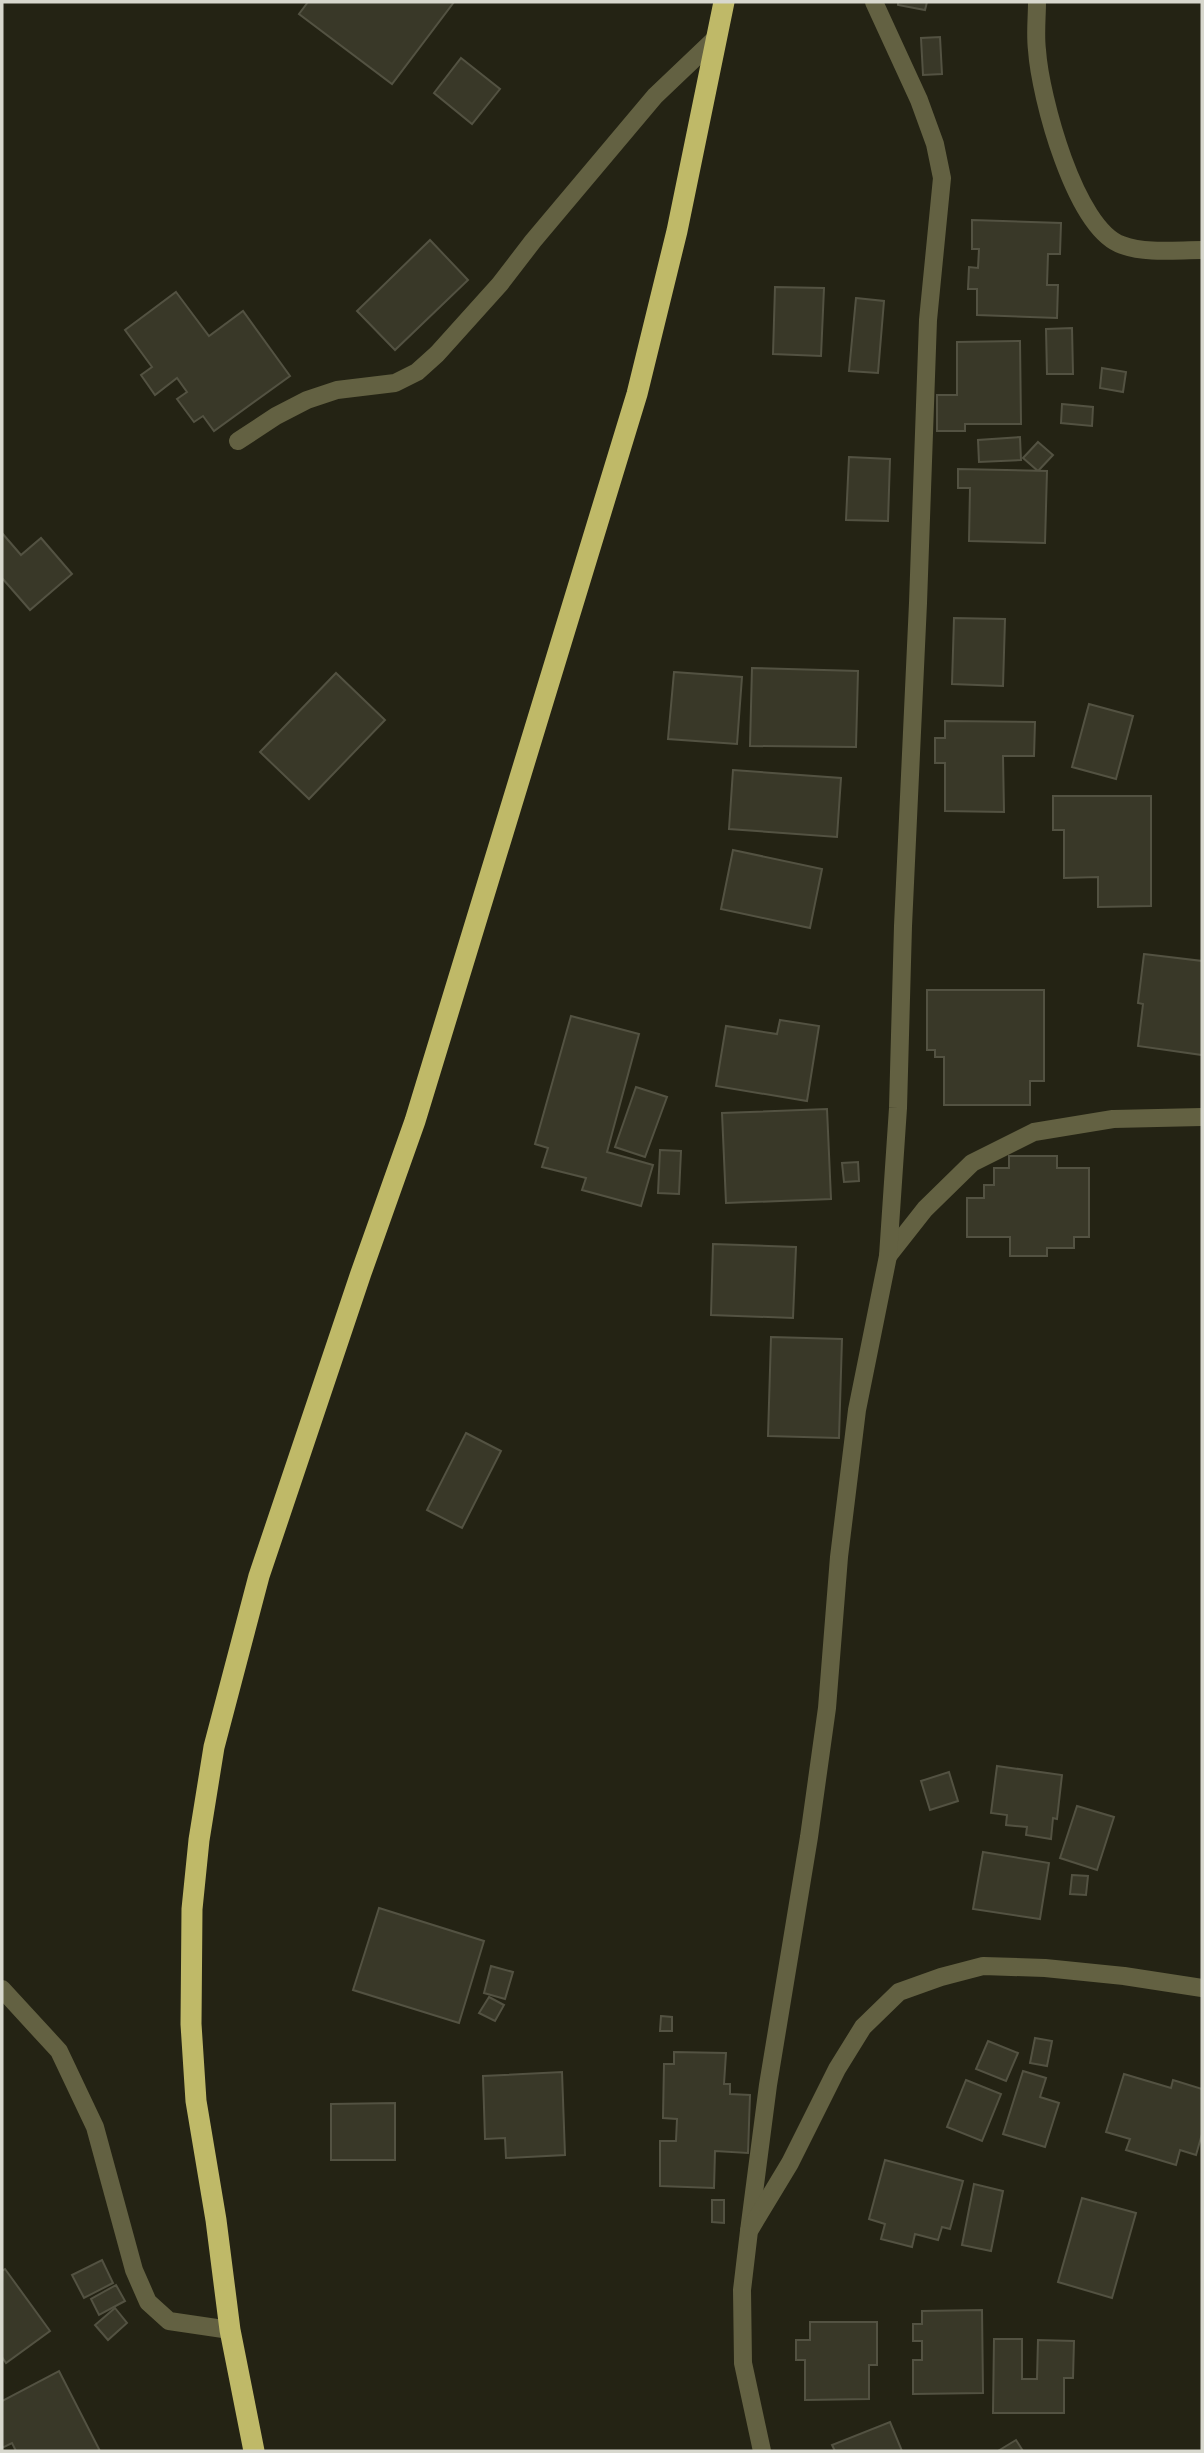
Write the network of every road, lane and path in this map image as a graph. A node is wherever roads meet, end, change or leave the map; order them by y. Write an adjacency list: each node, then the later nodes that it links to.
1 (724, 2): 4 (highway)
2 (874, 2): 8 (street)
3 (1037, 2): 5 (street)
4 (718, 36): 6 (street); 12 (highway)
5 (1202, 250)
6 (238, 441)
7 (1202, 1117): 8 (street)
8 (888, 1256): 11 (street)
9 (1202, 1988): 11 (street)
10 (2, 1990): 12 (street)
11 (749, 2231): 14 (street)
12 (230, 2330): 13 (highway)
13 (254, 2451)
14 (762, 2451)

